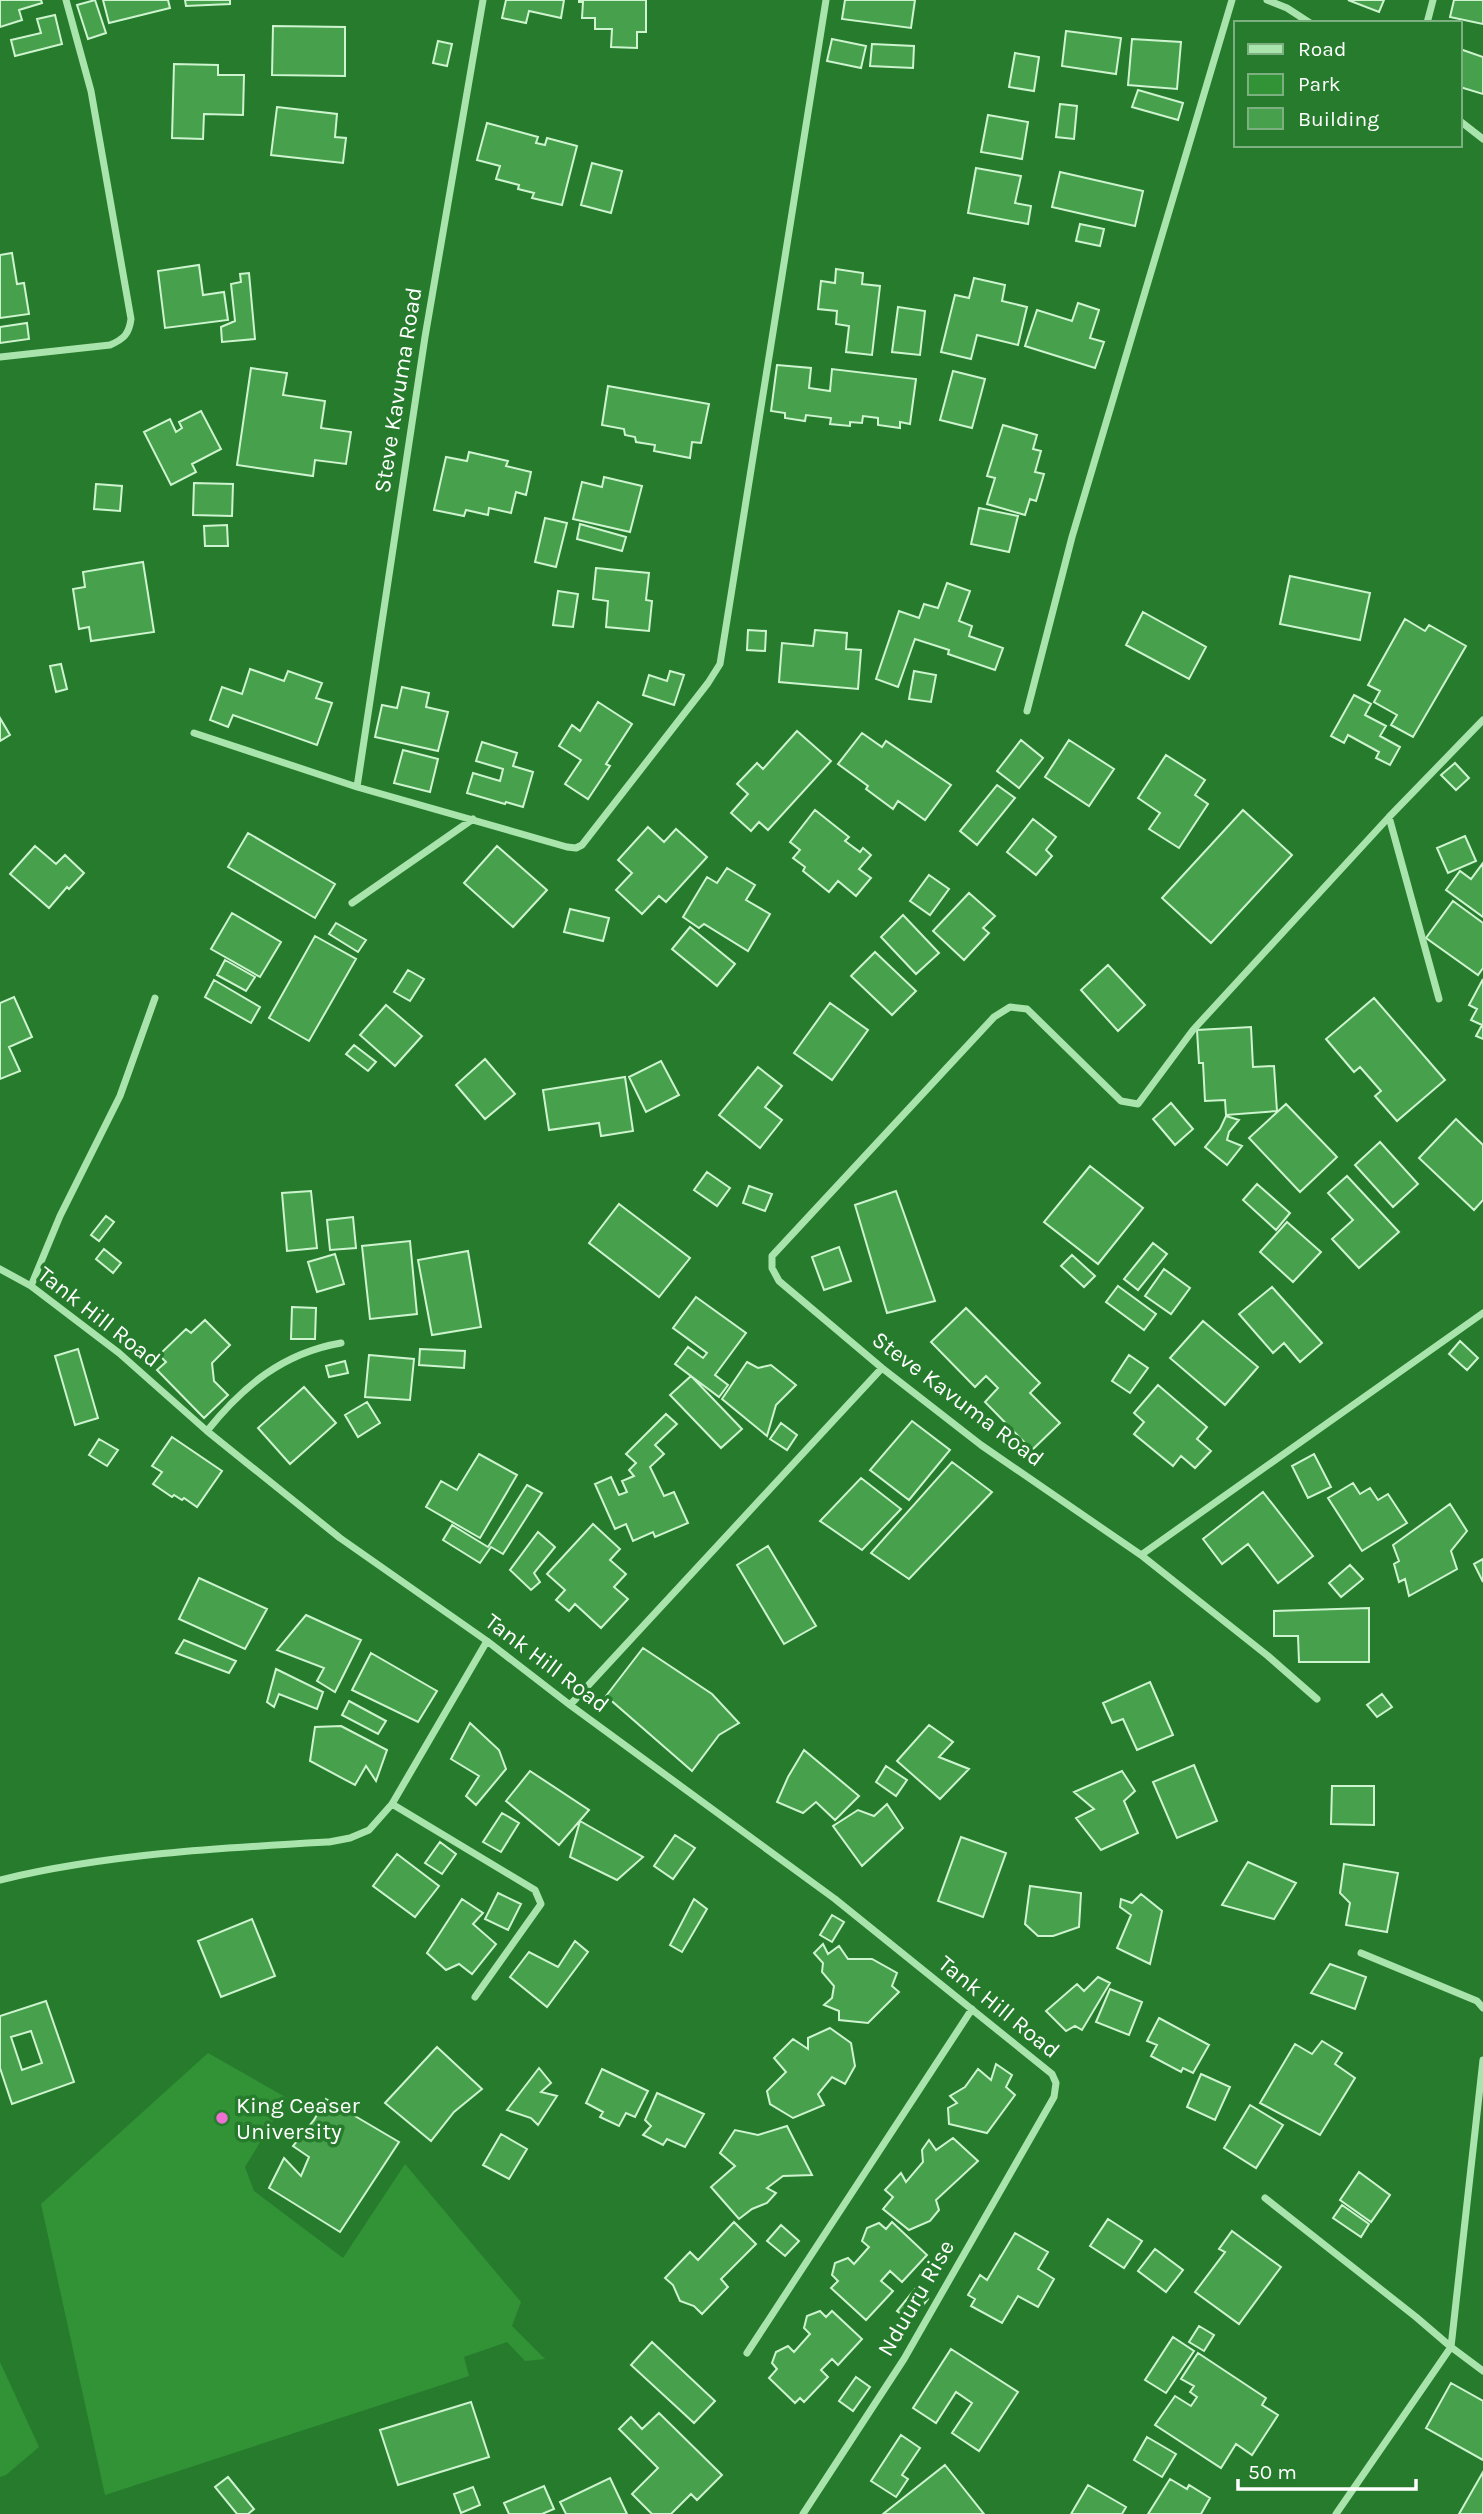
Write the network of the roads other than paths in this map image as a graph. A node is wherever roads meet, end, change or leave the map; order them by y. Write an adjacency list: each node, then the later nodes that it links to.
1 (66, 0): 11 (street)
2 (483, 0): 15 (street, Steve Kavuma Road)
3 (826, 0): 17 (street)
4 (1232, 0): 12 (street)
5 (1268, 0): 7 (street)
6 (1433, 0): 8 (street)
7 (1307, 21)
8 (1428, 21)
9 (1462, 123): 10 (street)
10 (1483, 139)
11 (0, 358)
12 (1027, 711)
13 (1483, 720): 16 (street)
14 (194, 733): 15 (street)
15 (356, 787): 17 (street)
16 (1389, 817): 20 (street); 25 (street, Steve Kavuma Road)
17 (473, 820): 18 (street)
18 (352, 903)
19 (155, 998): 22 (street)
20 (1439, 999)
21 (2, 1271): 22 (street, Tank Hill Road)
22 (32, 1286): 26 (street, Tank Hill Road)
23 (1483, 1313): 27 (street)
24 (341, 1343): 26 (street)
25 (882, 1368): 27 (street, Steve Kavuma Road); 30 (street)
26 (207, 1431): 28 (street, Tank Hill Road)
27 (1141, 1555): 29 (street, Steve Kavuma Road)
28 (488, 1641): 30 (street, Tank Hill Road); 31 (street)
29 (1317, 1699)
30 (570, 1706): 36 (street, Tank Hill Road)
31 (392, 1804): 32 (street); 34 (street)
32 (0, 1880)
33 (1361, 1953): 35 (street)
34 (475, 1997)
35 (1483, 2008)
36 (972, 2009): 38 (street, Tank Hill Road); 41 (street)
37 (1483, 2060): 40 (street)
38 (1054, 2096): 43 (street, Nduuru Rise)
39 (1265, 2198): 40 (street)
40 (1451, 2347): 42 (street); 44 (street)
41 (747, 2353)
42 (1483, 2371)
43 (803, 2514)
44 (1336, 2514)

